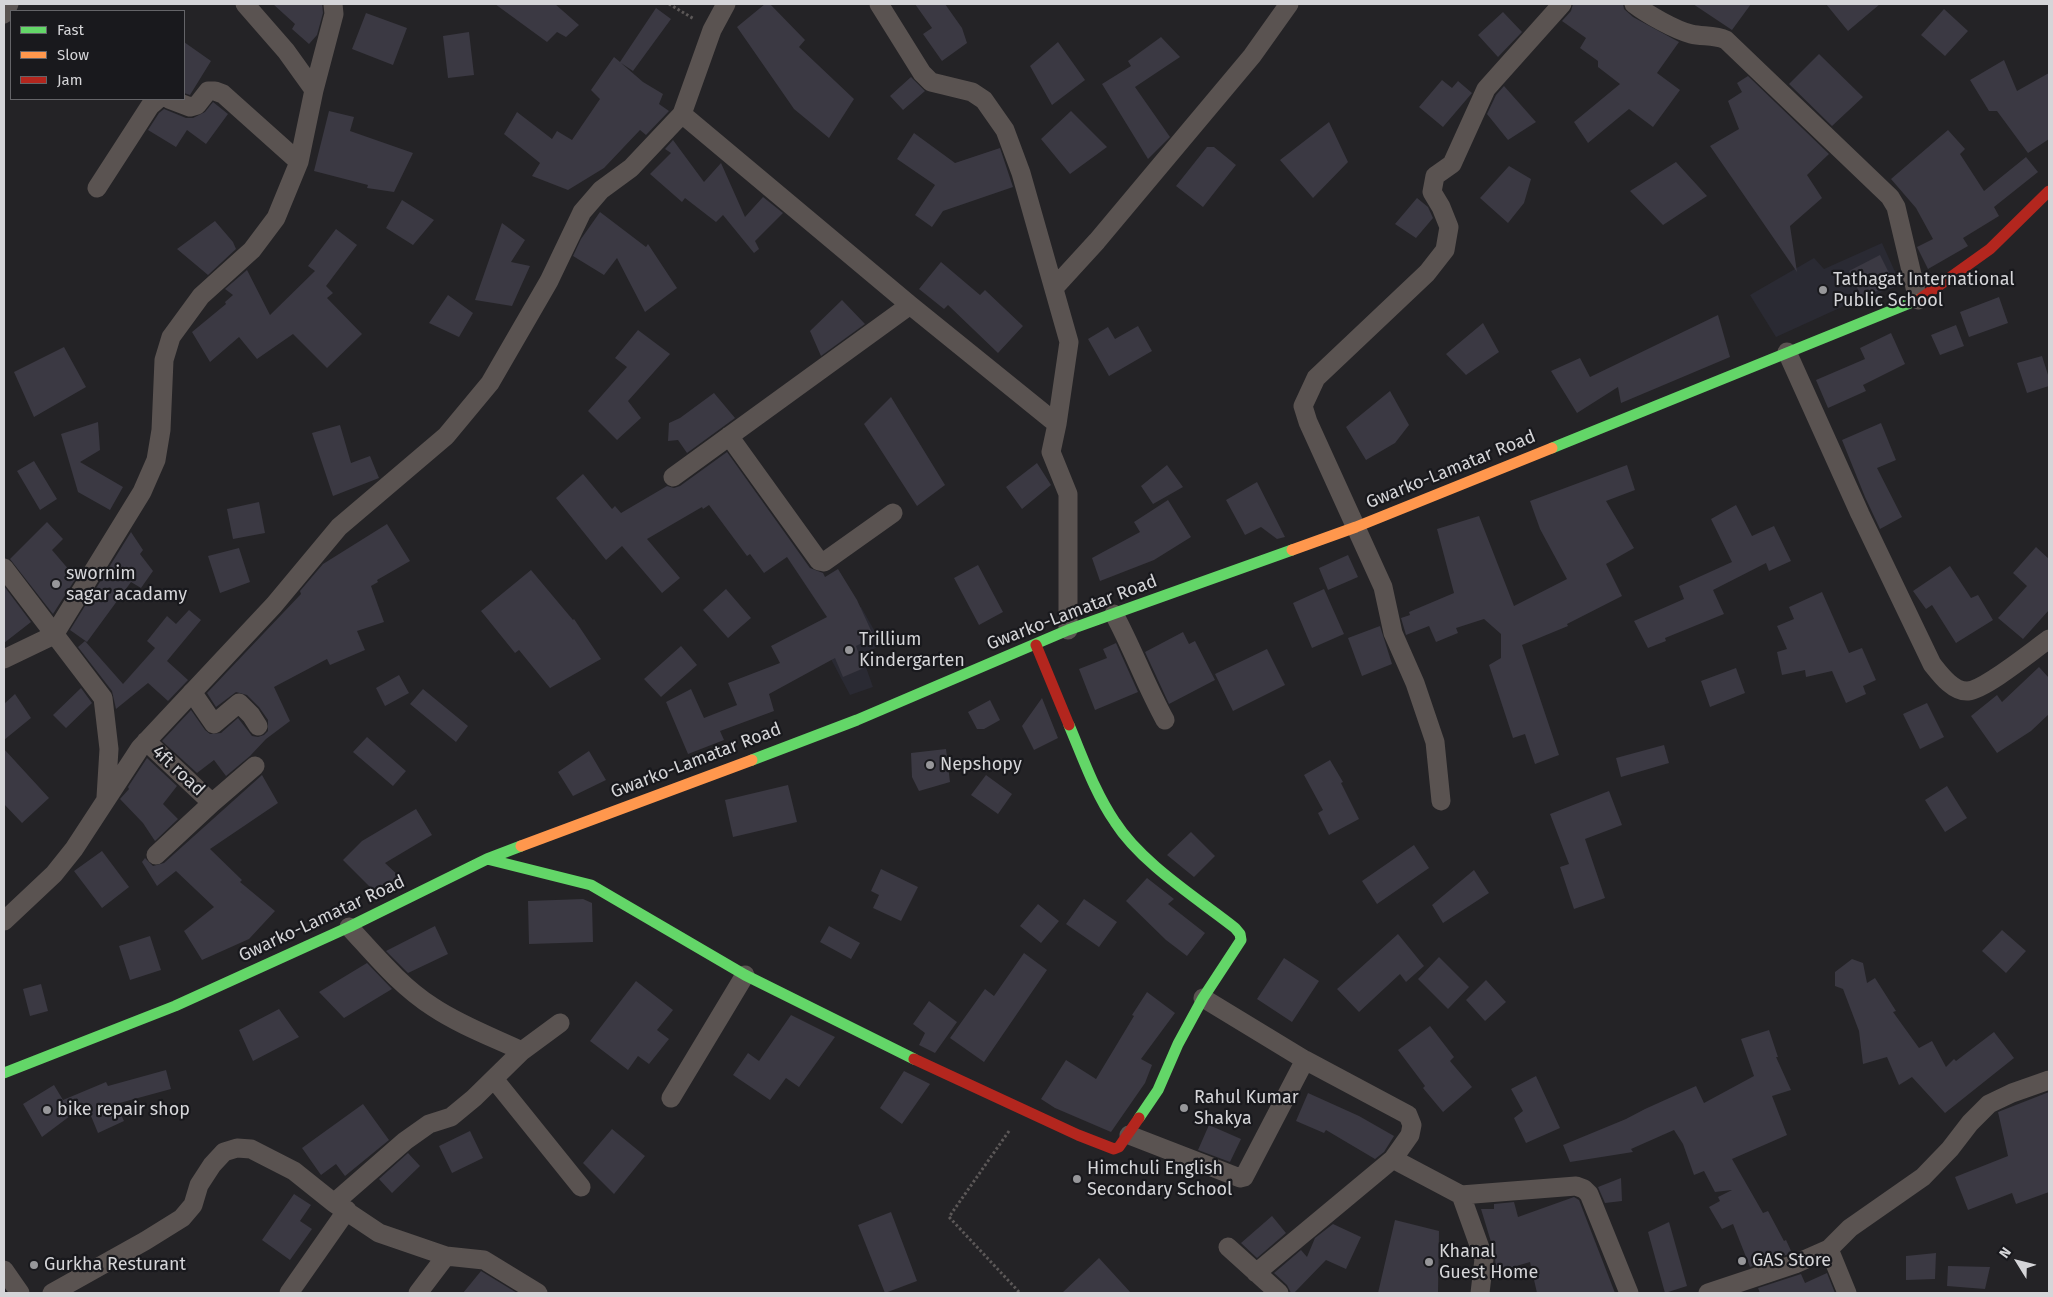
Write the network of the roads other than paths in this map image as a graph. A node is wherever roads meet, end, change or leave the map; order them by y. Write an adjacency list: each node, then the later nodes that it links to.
1 (9, 4): 9 (street)
2 (244, 4): 10 (street)
3 (333, 4): 10 (street)
4 (726, 4): 13 (street)
5 (879, 4): 17 (street)
6 (1289, 4): 17 (street)
7 (1562, 4): 25 (street)
8 (1634, 4): 18 (street)
9 (4, 14)
10 (314, 90): 14 (street)
11 (157, 100): 15 (street)
12 (172, 100): 14 (street)
13 (682, 114): 19 (street); 33 (street)
14 (299, 162): 29 (street)
15 (97, 188)
16 (2049, 190): 18 (main road, Gwarko-Lamatar Road)
17 (1054, 288): 21 (street)
18 (1918, 300): 20 (main road, Gwarko-Lamatar Road)
19 (910, 305): 21 (street); 22 (street)
20 (1788, 352): 25 (main road, Gwarko-Lamatar Road); 30 (street)
21 (1057, 424): 28 (street)
22 (729, 436): 23 (street); 24 (street)
23 (673, 477)
24 (893, 512)
25 (1356, 527): 27 (main road, Gwarko-Lamatar Road); 39 (street)
26 (4, 568): 29 (street)
27 (1114, 614): 28 (main road, Gwarko-Lamatar Road); 34 (street)
28 (1068, 630): 31 (main road, Gwarko-Lamatar Road)
29 (54, 635): 32 (street); 38 (street)
30 (2049, 640)
31 (1036, 645): 42 (main road, Gwarko-Lamatar Road); 46 (main road)
32 (4, 659)
33 (192, 692): 35 (street); 36 (street)
34 (1165, 720)
35 (254, 721)
36 (146, 741): 38 (street); 40 (street, 4ft road)
37 (255, 766): 40 (street, 4ft road)
38 (106, 800): 43 (street)
39 (1440, 801)
40 (212, 803): 41 (street)
41 (156, 855)
42 (488, 860): 44 (main road, Gwarko-Lamatar Road); 45 (main road)
43 (4, 921)
44 (349, 927): 48 (street); 50 (main road, Gwarko-Lamatar Road)
45 (744, 975): 53 (street); 54 (main road)
46 (1203, 998): 49 (street); 54 (main road)
47 (560, 1022): 48 (street)
48 (522, 1051): 51 (street)
49 (1305, 1060): 54 (street); 55 (street)
50 (4, 1073)
51 (494, 1079): 56 (street); 58 (street)
52 (2049, 1080): 60 (street)
53 (671, 1098)
54 (1129, 1135)
55 (1392, 1159): 57 (street); 63 (street)
56 (581, 1187)
57 (1462, 1195): 70 (street); 71 (street)
58 (341, 1207): 61 (street); 65 (street); 66 (street)
59 (1228, 1247): 63 (street)
60 (1830, 1249): 72 (street); 73 (street)
61 (446, 1256): 67 (street); 68 (street)
62 (4, 1270): 64 (street)
63 (1256, 1273): 69 (street)
64 (20, 1293)
65 (52, 1293)
66 (288, 1293)
67 (418, 1293)
68 (538, 1293)
69 (1278, 1293)
70 (1480, 1293)
71 (1629, 1293)
72 (1708, 1293)
73 (1847, 1293)

